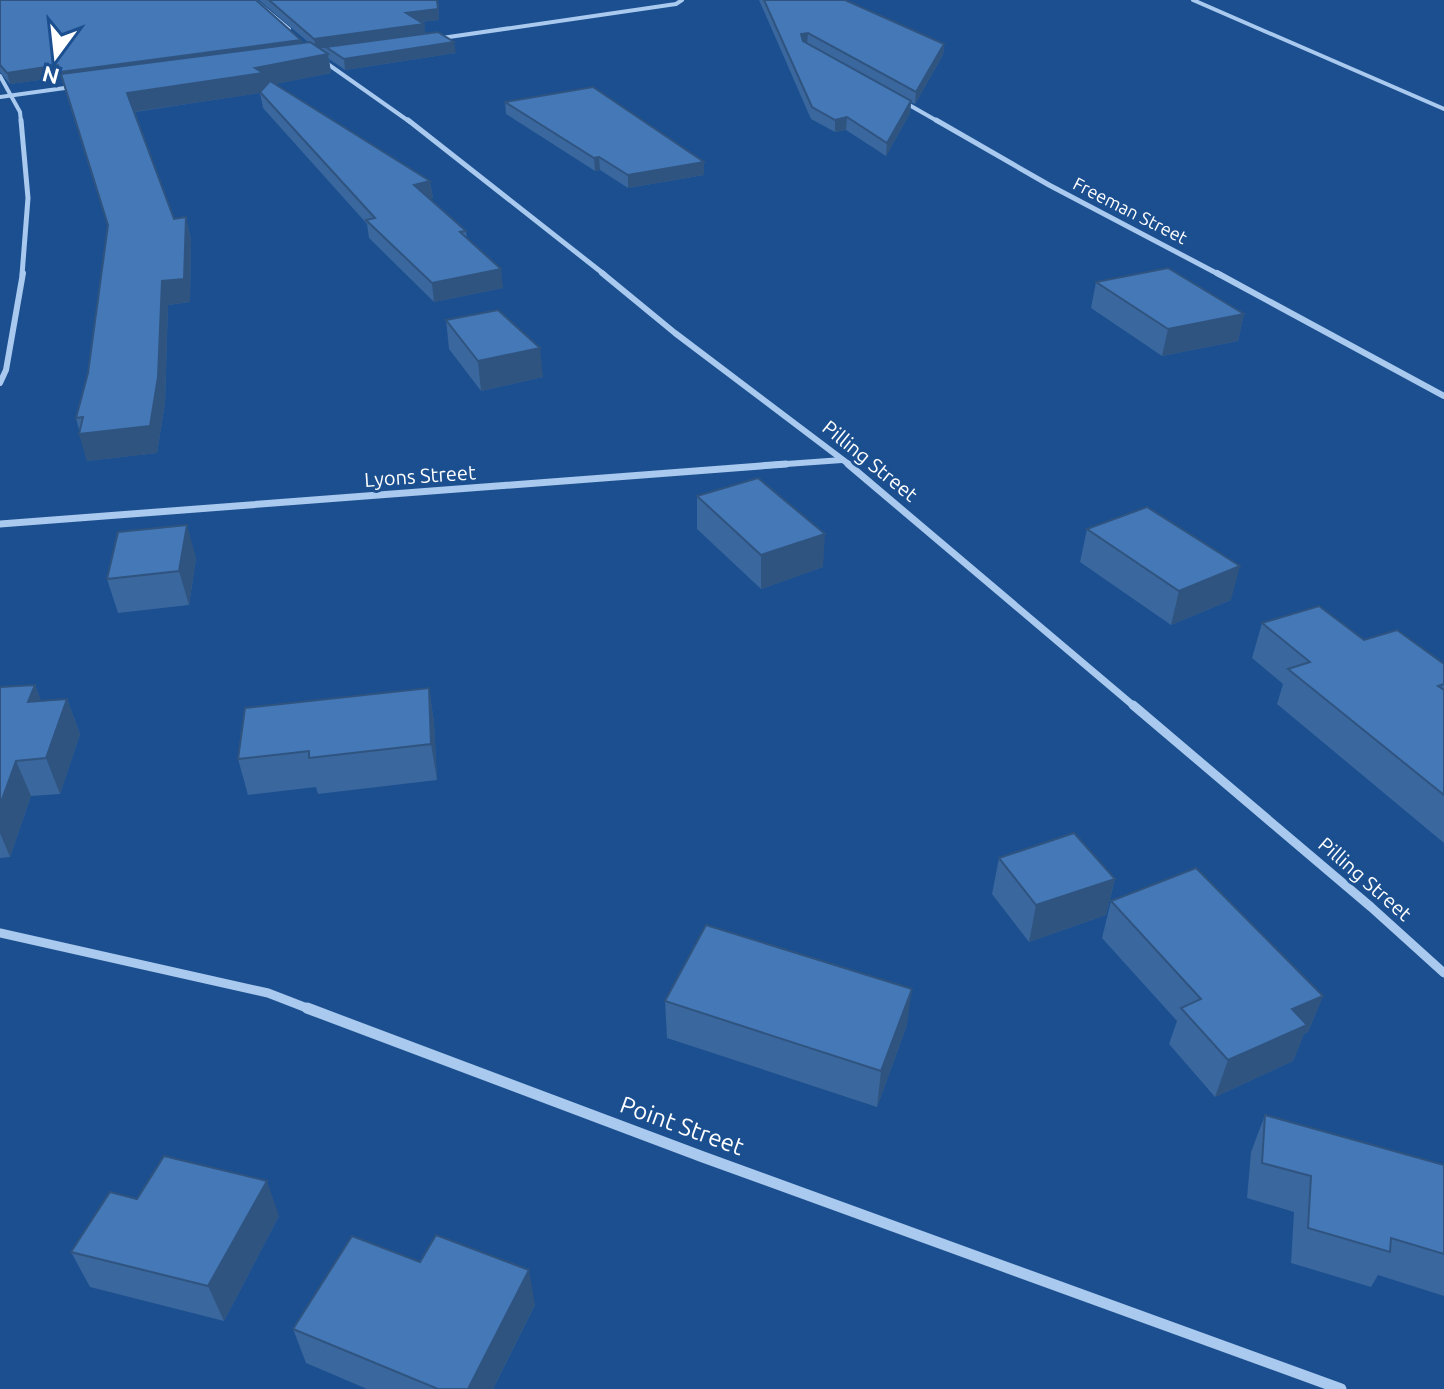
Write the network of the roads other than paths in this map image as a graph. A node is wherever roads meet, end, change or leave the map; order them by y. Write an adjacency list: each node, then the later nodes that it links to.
1 (254, 0): 4 (street)
2 (682, 0): 5 (street)
3 (1193, 0): 12 (street)
4 (293, 34)
5 (432, 39)
6 (328, 53): 15 (street, Pilling Street)
7 (0, 76): 9 (street)
8 (83, 86): 9 (street)
9 (10, 96): 10 (street); 13 (street)
10 (0, 97)
11 (902, 101): 14 (street, Freeman Street)
12 (1444, 109)
13 (0, 383)
14 (1444, 396)
15 (843, 460): 16 (street, Lyons Street); 18 (street, Pilling Street)
16 (0, 524)
17 (0, 933): 19 (street, Point Street)
18 (1444, 973)
19 (1341, 1389)

